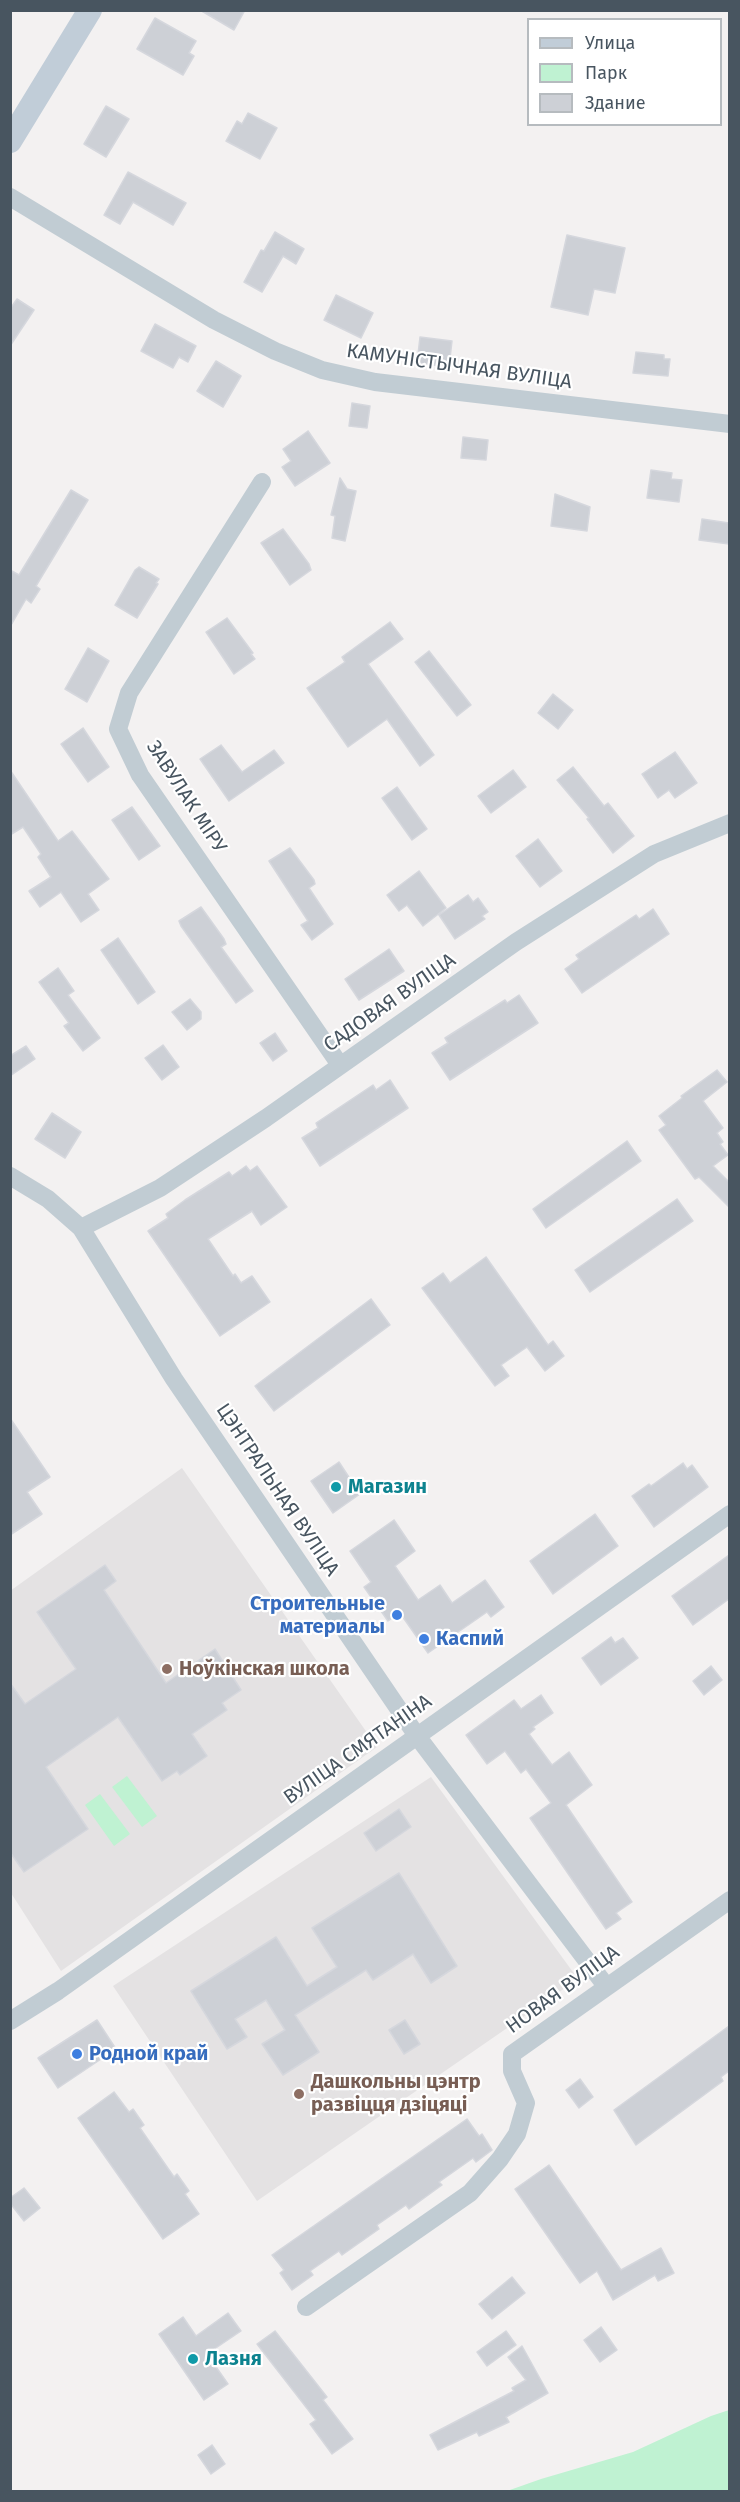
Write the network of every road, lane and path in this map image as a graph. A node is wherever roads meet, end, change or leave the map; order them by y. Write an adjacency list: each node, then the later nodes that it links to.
1 (90, 10): 2 (main road)
2 (10, 141)
3 (10, 197): 4 (street, КАМУНІСТЫЧНАЯ ВУЛІЦА)
4 (729, 424)
5 (262, 482): 7 (street, ЗАВУЛАК МІРУ)
6 (729, 823): 7 (street, САДОВАЯ ВУЛІЦА)
7 (340, 1065): 9 (street, САДОВАЯ ВУЛІЦА)
8 (10, 1176): 9 (street, ЦЭНТРАЛЬНАЯ ВУЛІЦА)
9 (81, 1228): 11 (street, ЦЭНТРАЛЬНАЯ ВУЛІЦА)
10 (729, 1514): 11 (street, ВУЛІЦА СМЯТАНІНА)
11 (417, 1736): 13 (street, ЦЭНТРАЛЬНАЯ ВУЛІЦА); 14 (street, ВУЛІЦА СМЯТАНІНА)
12 (729, 1900): 13 (street, НОВАЯ ВУЛІЦА)
13 (606, 1986): 15 (street, НОВАЯ ВУЛІЦА)
14 (10, 2021)
15 (306, 2307)

